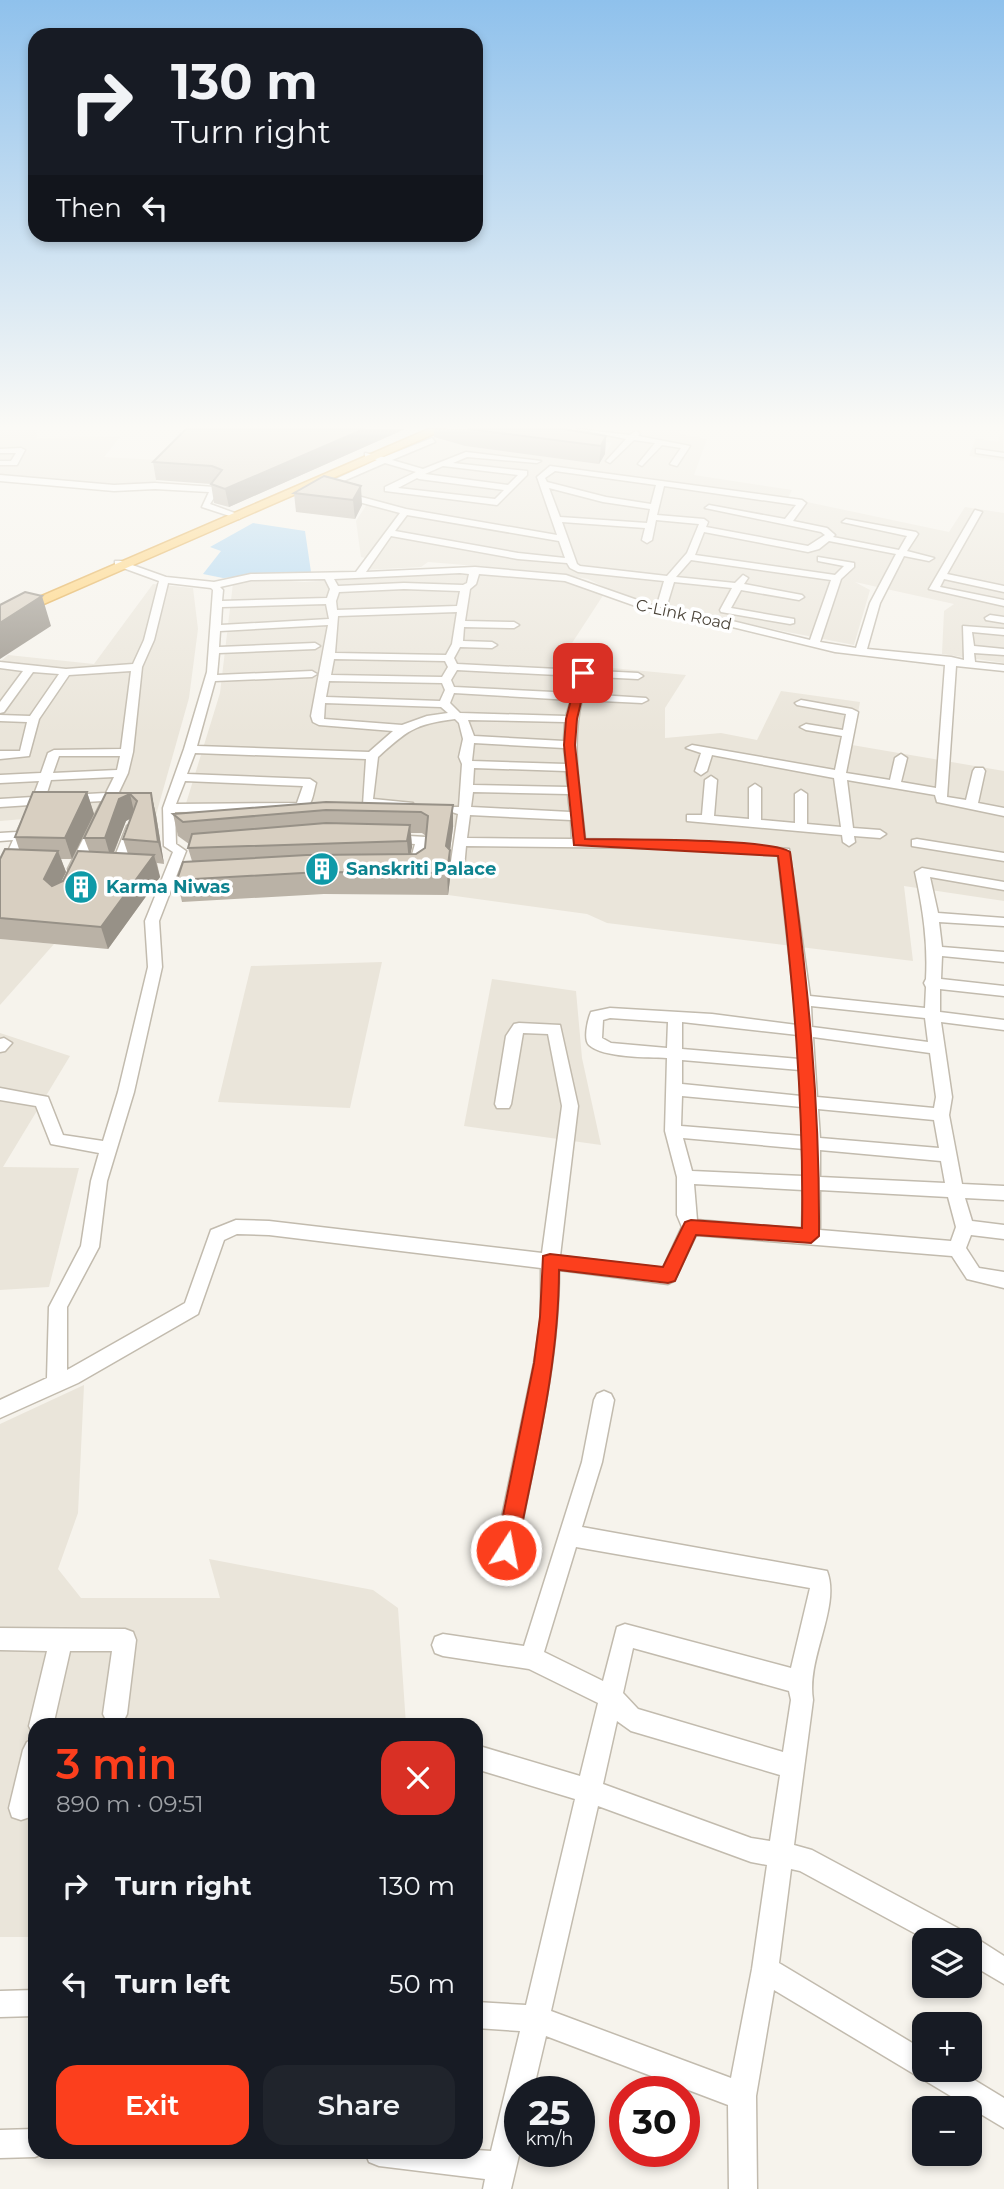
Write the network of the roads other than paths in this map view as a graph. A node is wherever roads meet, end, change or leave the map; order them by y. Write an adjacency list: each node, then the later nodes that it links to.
1 (198, 531): 21 (highway)
2 (452, 531): 15 (street)
3 (516, 531): 12 (street)
4 (560, 531): 12 (street)
5 (649, 531): 13 (street)
6 (700, 531): 17 (street)
7 (727, 531): 8 (street)
8 (825, 531)
9 (897, 531): 16 (street)
10 (967, 531): 26 (street)
11 (389, 533): 15 (street); 24 (street)
12 (563, 539): 20 (street)
13 (647, 540)
14 (833, 540): 16 (street)
15 (442, 541): 20 (street)
16 (901, 553): 18 (street); 58 (street)
17 (688, 556): 22 (street); 27 (street)
18 (929, 558)
19 (821, 559): 28 (street)
20 (571, 561): 27 (street)
21 (121, 564): 29 (street, C-Link Road); 43 (highway); 45 (highway)
22 (750, 566): 28 (street); 31 (street)
23 (475, 570): 24 (street, C-Link Road); 33 (street); 53 (street, C-Link Road)
24 (359, 574): 25 (street, C-Link Road)
25 (328, 576): 30 (street, C-Link Road); 34 (street)
26 (942, 576): 35 (street); 37 (street)
27 (670, 578): 31 (street); 39 (street)
28 (837, 578): 53 (street)
29 (164, 580): 30 (street, C-Link Road); 66 (street)
30 (214, 585): 38 (street)
31 (737, 586): 36 (street); 47 (street)
32 (365, 588): 33 (street); 34 (street); 41 (street)
33 (465, 588): 40 (street)
34 (335, 589): 42 (street)
35 (1004, 589)
36 (799, 597)
37 (1004, 603)
38 (217, 604): 42 (street); 50 (street)
39 (662, 604)
40 (461, 610): 41 (street); 48 (street)
41 (366, 611): 42 (street)
42 (333, 612): 50 (street); 60 (street)
43 (0, 613)
44 (990, 618): 46 (street)
45 (0, 620)
46 (1004, 620)
47 (790, 621)
48 (461, 624): 49 (street); 52 (street)
49 (514, 625)
50 (216, 628): 57 (street)
51 (1004, 632): 56 (street)
52 (457, 644): 54 (street); 63 (street)
53 (814, 644): 58 (street, C-Link Road)
54 (492, 645)
55 (315, 646): 57 (street)
56 (969, 649): 59 (street); 64 (street)
57 (213, 650): 73 (street)
58 (861, 651): 62 (street, C-Link Road)
59 (1004, 652)
60 (329, 656): 61 (street); 71 (street)
61 (394, 657): 63 (street); 74 (street)
62 (951, 660): 64 (street, C-Link Road); 117 (street)
63 (451, 662): 70 (street); 75 (street)
64 (970, 663): 68 (street, C-Link Road)
65 (0, 664): 67 (street)
66 (137, 667): 69 (street); 95 (street)
67 (30, 668): 69 (street); 82 (street)
68 (1004, 668)
69 (66, 671): 85 (street)
70 (583, 673): 72 (street); 76 (street)
71 (317, 676): 73 (street); 74 (street); 77 (street)
72 (638, 677)
73 (210, 678): 94 (street)
74 (389, 679): 75 (street); 79 (street)
75 (448, 685): 76 (street); 81 (street)
76 (578, 696): 78 (street); 86 (street)
77 (322, 700): 79 (street); 87 (street)
78 (642, 700)
79 (384, 702): 81 (street); 87 (street)
80 (801, 703): 90 (street)
81 (444, 704): 83 (street)
82 (0, 710)
83 (455, 716): 86 (street); 89 (street); 91 (street)
84 (0, 718): 85 (street)
85 (33, 719): 97 (street)
86 (571, 719): 92 (street)
87 (380, 727): 89 (street)
88 (806, 727): 90 (street)
89 (403, 728): 99 (street)
90 (848, 734): 108 (street)
91 (469, 740): 92 (street); 102 (street)
92 (570, 745): 103 (street)
93 (692, 748): 96 (street)
94 (190, 749): 99 (street); 110 (street)
95 (127, 751): 97 (street); 106 (street)
96 (708, 751): 101 (street); 104 (street)
97 (39, 754): 98 (street); 109 (street)
98 (0, 755)
99 (372, 756): 125 (street)
100 (901, 758): 113 (street)
101 (757, 760): 107 (street); 108 (street)
102 (468, 764): 103 (street); 114 (street)
103 (573, 768): 116 (street)
104 (701, 771)
105 (979, 771): 124 (street)
106 (122, 773): 109 (street); 119 (street)
107 (752, 774)
108 (841, 775): 113 (street); 138 (street)
109 (46, 777): 111 (street); 121 (street)
110 (180, 777): 126 (street); 126 (street)
111 (0, 779)
112 (711, 780): 132 (street)
113 (899, 785): 117 (street); 122 (street)
114 (467, 788): 116 (street); 128 (street)
115 (755, 788): 134 (street)
116 (575, 791): 130 (street)
117 (942, 793): 124 (street)
118 (801, 794): 135 (street)
119 (112, 796): 120 (street); 121 (street); 149 (street)
120 (132, 796)
121 (38, 801): 123 (street); 137 (street)
122 (900, 802)
123 (0, 803)
124 (971, 805): 129 (street)
125 (422, 807)
126 (169, 808): 146 (street)
127 (436, 808): 128 (street)
128 (463, 811): 130 (street); 141 (street)
129 (1004, 812)
130 (574, 816): 142 (street)
131 (691, 818): 132 (street)
132 (708, 820): 134 (street)
133 (134, 822): 149 (street)
134 (755, 823): 135 (street)
135 (802, 827): 138 (street)
136 (880, 834): 138 (street)
137 (24, 835): 139 (street); 148 (street)
138 (848, 836)
139 (0, 837)
140 (378, 839): 152 (street)
141 (460, 842): 142 (street); 150 (street)
142 (579, 843): 161 (street)
143 (918, 843): 144 (street)
144 (935, 845): 147 (street); 153 (street)
145 (198, 850): 146 (street)
146 (180, 851): 176 (street)
147 (1004, 857)
148 (11, 865)
149 (87, 868): 151 (street)
150 (457, 868)
151 (136, 869)
152 (404, 870)
153 (934, 874): 154 (street); 155 (street)
154 (1004, 886)
155 (932, 917): 156 (street); 157 (street)
156 (1004, 922)
157 (935, 951): 158 (street); 159 (street)
158 (1004, 957)
159 (932, 983): 160 (street); 162 (street)
160 (1004, 991)
161 (803, 1000): 162 (street); 165 (street)
162 (932, 1015): 164 (street); 166 (street)
163 (676, 1019): 165 (street); 167 (street); 167 (street)
164 (1004, 1025)
165 (804, 1031): 166 (street); 168 (street)
166 (935, 1048): 173 (street)
167 (673, 1053): 168 (street); 169 (street)
168 (806, 1065): 171 (street)
169 (673, 1089): 171 (street); 174 (street)
170 (0, 1094): 176 (street)
171 (808, 1100): 173 (street); 175 (street)
172 (503, 1104): 187 (street)
173 (941, 1115): 177 (street)
174 (673, 1131): 175 (street); 178 (street)
175 (812, 1143): 177 (street); 179 (street)
176 (109, 1148): 189 (street)
177 (947, 1155): 180 (street)
178 (685, 1177): 179 (street); 182 (street)
179 (811, 1185): 180 (street); 185 (street)
180 (954, 1189): 181 (street); 183 (street)
181 (1004, 1193)
182 (691, 1227): 185 (street); 187 (street)
183 (965, 1227): 184 (street); 186 (street)
184 (1004, 1232)
185 (811, 1236): 186 (street)
186 (957, 1249): 188 (street)
187 (550, 1262): 189 (street); 193 (street)
188 (1004, 1280)
189 (57, 1382): 191 (street)
190 (604, 1400): 192 (street)
191 (0, 1409)
192 (569, 1535): 197 (street); 198 (street)
193 (506, 1550)
194 (0, 1639): 195 (street)
195 (61, 1640): 200 (street); 201 (street)
196 (443, 1644): 197 (street)
197 (531, 1658): 199 (street)
198 (799, 1682): 199 (street); 203 (street)
199 (611, 1697): 203 (street); 205 (street)
200 (115, 1714)
201 (43, 1718)
202 (483, 1760): 205 (street)
203 (793, 1766): 207 (street)
204 (28, 1779): 206 (street)
205 (589, 1791): 207 (street); 215 (street)
206 (21, 1808)
207 (778, 1853): 208 (street); 210 (street)
208 (932, 1928)
209 (982, 1956): 211 (street)
210 (765, 1969): 216 (street); 218 (street)
211 (1004, 1970)
212 (28, 2003): 213 (street)
213 (0, 2004)
214 (483, 2015): 215 (street)
215 (536, 2019): 218 (street); 223 (street)
216 (912, 2058)
217 (952, 2082): 219 (street)
218 (742, 2096): 224 (street)
219 (1004, 2114)
220 (28, 2143): 221 (street)
221 (0, 2144)
222 (412, 2159): 223 (street)
223 (500, 2178)
224 (743, 2189)

